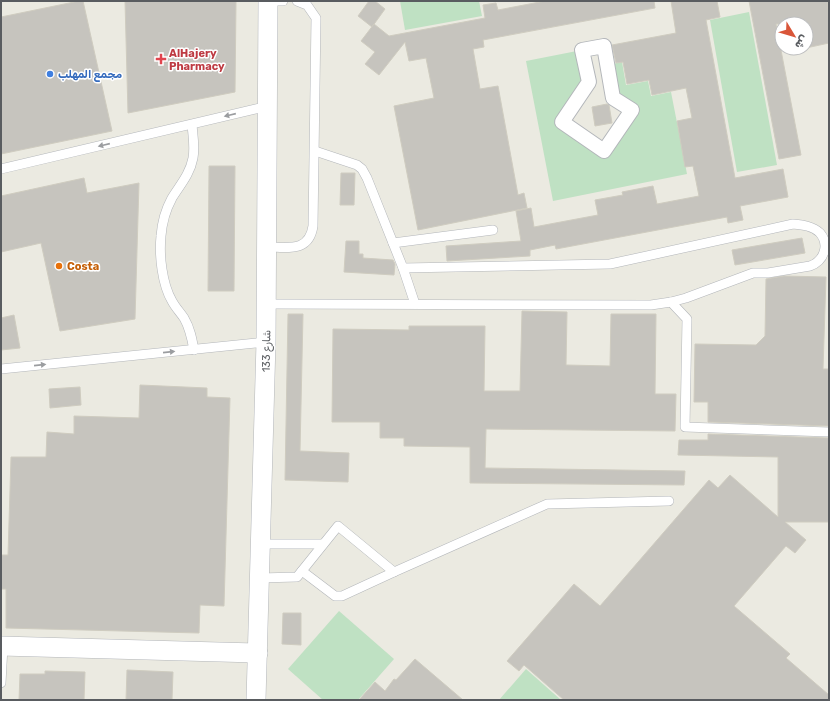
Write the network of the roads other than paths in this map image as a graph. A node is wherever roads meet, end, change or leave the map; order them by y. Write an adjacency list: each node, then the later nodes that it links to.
1 (268, 1): 2 (lane); 5 (street, شارع 133)
2 (283, 1)
3 (297, 1): 7 (lane)
4 (589, 82): 4 (street)
5 (268, 106): 6 (lane, one-way to 6); 11 (street, شارع 133)
6 (192, 125): 8 (lane, one-way to 8); 18 (lane)
7 (315, 151): 10 (lane); 11 (lane)
8 (1, 169)
9 (493, 230): 10 (lane)
10 (393, 243): 13 (lane)
11 (267, 247): 15 (street, شارع 133)
12 (828, 256): 13 (lane); 14 (lane)
13 (403, 268): 16 (lane)
14 (671, 302): 16 (lane); 20 (lane)
15 (267, 304): 16 (lane); 17 (street, شارع 133)
16 (414, 304)
17 (266, 342): 18 (lane); 22 (street, شارع 133)
18 (194, 350): 19 (lane, one-way to 18)
19 (1, 369)
20 (829, 432)
21 (670, 501): 25 (lane)
22 (261, 544): 23 (lane); 26 (street, شارع 133)
23 (323, 544): 24 (lane); 25 (lane)
24 (302, 571): 25 (lane); 26 (lane)
25 (394, 572)
26 (260, 578): 28 (street, شارع 133)
27 (2, 646): 28 (street); 29 (lane)
28 (258, 653): 30 (street, شارع 133)
29 (1, 683)
30 (256, 700)

